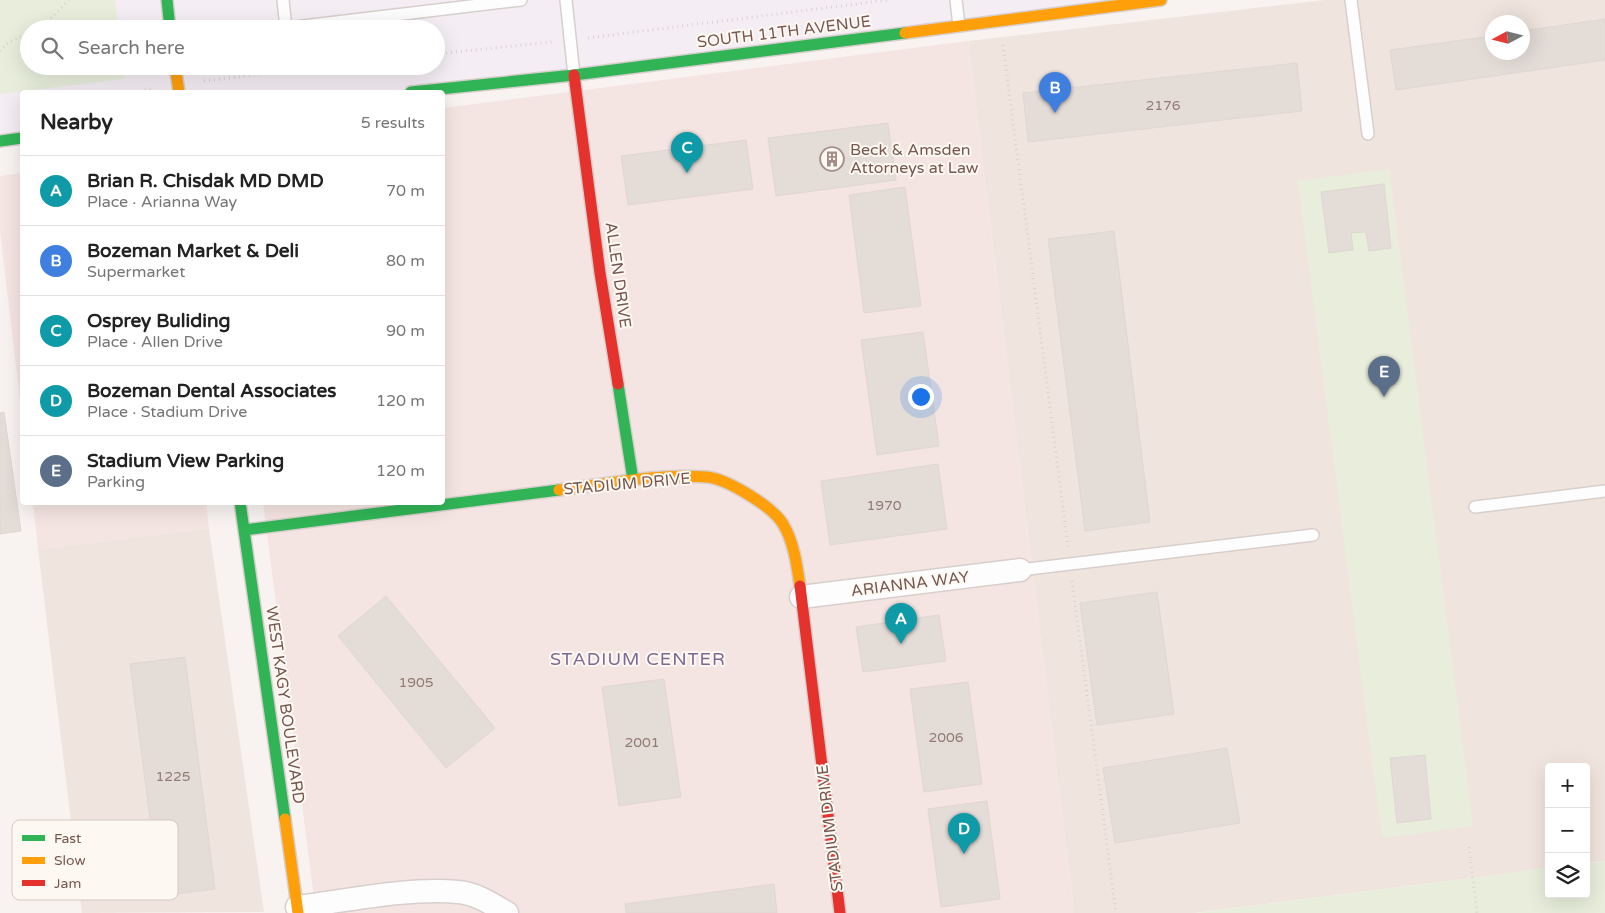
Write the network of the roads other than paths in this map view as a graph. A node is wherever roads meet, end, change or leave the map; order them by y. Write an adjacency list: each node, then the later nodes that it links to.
1 (167, 0): 8 (street)
2 (283, 0): 9 (lane)
3 (521, 0): 10 (lane)
4 (566, 0): 13 (lane)
5 (956, 0): 11 (lane)
6 (1161, 0): 11 (street, SOUTH 11TH AVENUE)
7 (1351, 0): 16 (lane)
8 (169, 20)
9 (285, 20)
10 (353, 20)
11 (959, 26): 13 (street, SOUTH 11TH AVENUE)
12 (176, 75): 14 (street)
13 (574, 75): 15 (street, SOUTH 11TH AVENUE); 19 (street, ALLEN DRIVE)
14 (178, 89)
15 (430, 90)
16 (1368, 134)
17 (20, 138): 18 (street)
18 (0, 141)
19 (633, 480): 21 (street, STADIUM DRIVE); 28 (street, STADIUM DRIVE)
20 (1605, 491): 24 (lane)
21 (445, 504)
22 (240, 505): 25 (street, WEST KAGY BOULEVARD)
23 (438, 505): 25 (street, STADIUM DRIVE)
24 (1475, 507)
25 (244, 530): 29 (street, WEST KAGY BOULEVARD)
26 (1313, 535): 27 (lane)
27 (1020, 570): 28 (street, ARIANNA WAY)
28 (801, 598): 31 (street, STADIUM DRIVE)
29 (297, 910): 30 (street)
30 (507, 913)
31 (840, 913)

